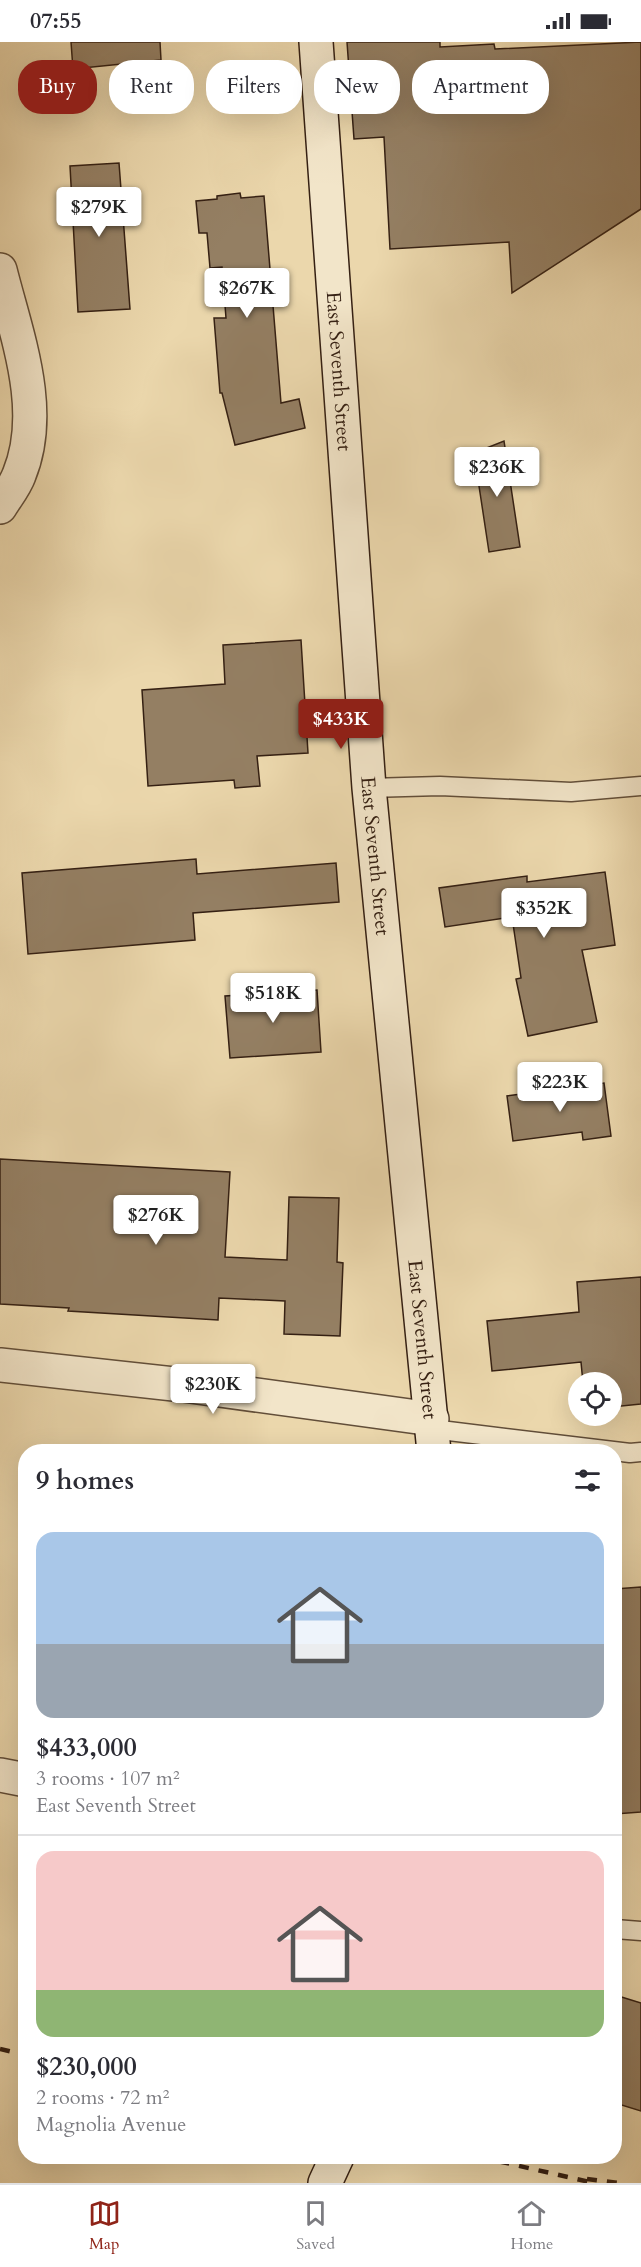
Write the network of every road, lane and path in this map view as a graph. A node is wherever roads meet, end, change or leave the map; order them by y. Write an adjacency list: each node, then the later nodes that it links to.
1 (316, 42): 5 (street, East Seventh Street)
2 (0, 270): 3 (street)
3 (0, 507)
4 (641, 786): 5 (lane)
5 (369, 788): 7 (street, East Seventh Street)
6 (0, 1365): 7 (street)
7 (433, 1433): 8 (lane)
8 (541, 1444)
9 (622, 1452): 10 (lane)
10 (641, 1452)
11 (0, 1774): 12 (street)
12 (18, 1778)
13 (622, 1930): 14 (lane)
14 (641, 1931)
15 (334, 2164): 16 (street)
16 (325, 2183)

